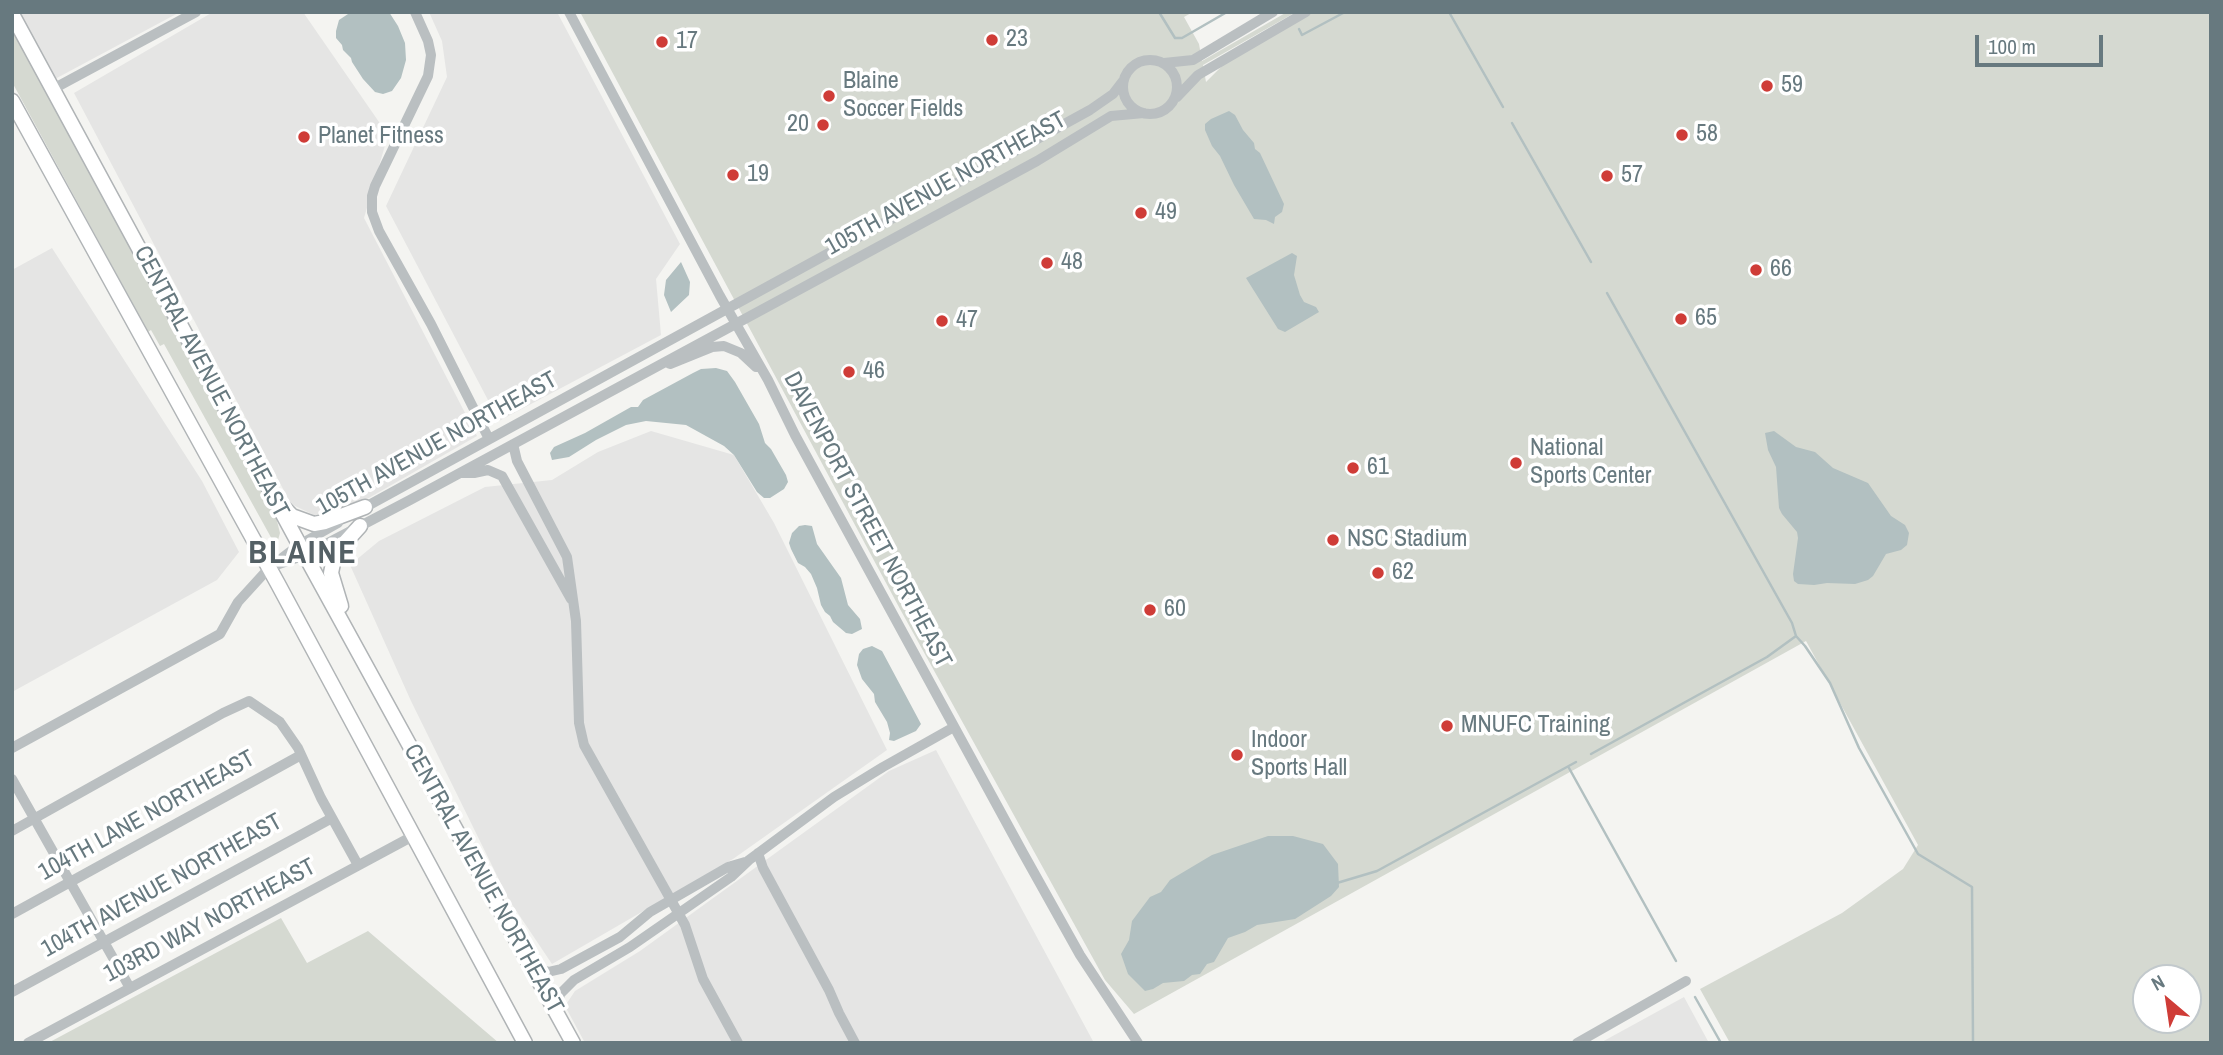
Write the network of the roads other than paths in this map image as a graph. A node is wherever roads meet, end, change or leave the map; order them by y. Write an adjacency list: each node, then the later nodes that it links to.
1 (196, 12): 9 (street)
2 (415, 12): 17 (street)
3 (569, 12): 13 (street, DAVENPORT STREET NORTHEAST)
4 (1273, 12): 7 (street, 105TH AVENUE NORTHEAST)
5 (1306, 12): 10 (street, 105TH AVENUE NORTHEAST)
6 (12, 14): 9 (highway, CENTRAL AVENUE NORTHEAST)
7 (1164, 63): 8 (street, 105TH AVENUE NORTHEAST); 10 (street)
8 (1124, 81): 12 (street); 13 (street, 105TH AVENUE NORTHEAST)
9 (53, 89): 20 (highway, CENTRAL AVENUE NORTHEAST)
10 (1175, 100): 12 (street, 105TH AVENUE NORTHEAST)
11 (14, 108): 24 (highway, CENTRAL AVENUE NORTHEAST)
12 (1144, 114): 14 (street, 105TH AVENUE NORTHEAST)
13 (727, 307): 14 (street, DAVENPORT STREET NORTHEAST); 17 (street, 105TH AVENUE NORTHEAST)
14 (737, 323): 15 (street, DAVENPORT STREET NORTHEAST); 16 (street, 105TH AVENUE NORTHEAST)
15 (768, 380): 16 (street); 27 (street, DAVENPORT STREET NORTHEAST)
16 (624, 383): 18 (street, 105TH AVENUE NORTHEAST)
17 (489, 439): 21 (street, 105TH AVENUE NORTHEAST)
18 (513, 444): 19 (street, 105TH AVENUE NORTHEAST); 25 (street)
19 (459, 473): 22 (street, 105TH AVENUE NORTHEAST); 25 (street)
20 (274, 498): 21 (highway); 23 (highway, CENTRAL AVENUE NORTHEAST)
21 (365, 507): 23 (street, 105TH AVENUE NORTHEAST)
22 (360, 526): 23 (street, 105TH AVENUE NORTHEAST); 26 (highway)
23 (302, 550): 24 (street, 105TH AVENUE NORTHEAST); 26 (highway, CENTRAL AVENUE NORTHEAST)
24 (269, 568): 28 (street); 34 (highway, CENTRAL AVENUE NORTHEAST)
25 (575, 606): 39 (street)
26 (349, 634): 43 (highway, CENTRAL AVENUE NORTHEAST)
27 (954, 727): 35 (street); 53 (street, DAVENPORT STREET NORTHEAST)
28 (12, 748)
29 (302, 755): 31 (street); 32 (street); 38 (street, 104TH LANE NORTHEAST)
30 (12, 779): 32 (street)
31 (332, 818): 37 (street); 42 (street, 104TH AVENUE NORTHEAST)
32 (34, 820): 33 (street); 38 (street)
33 (12, 831)
34 (412, 836): 37 (street, 103RD WAY NORTHEAST); 49 (highway, CENTRAL AVENUE NORTHEAST)
35 (758, 853): 36 (street); 52 (street)
36 (749, 860): 39 (street); 40 (street)
37 (359, 865): 45 (street, 103RD WAY NORTHEAST)
38 (69, 883): 41 (street, 104TH LANE NORTHEAST); 42 (street)
39 (671, 900): 40 (street); 43 (street)
40 (678, 913): 47 (street); 51 (street)
41 (12, 914)
42 (103, 942): 45 (street); 46 (street, 104TH AVENUE NORTHEAST)
43 (530, 965): 47 (highway, CENTRAL AVENUE NORTHEAST)
44 (1686, 981): 54 (street)
45 (130, 988): 48 (street, 103RD WAY NORTHEAST)
46 (12, 992)
47 (556, 1012): 50 (highway, CENTRAL AVENUE NORTHEAST)
48 (28, 1043)
49 (524, 1043)
50 (573, 1043)
51 (738, 1043)
52 (855, 1043)
53 (1138, 1043)
54 (1577, 1043)

